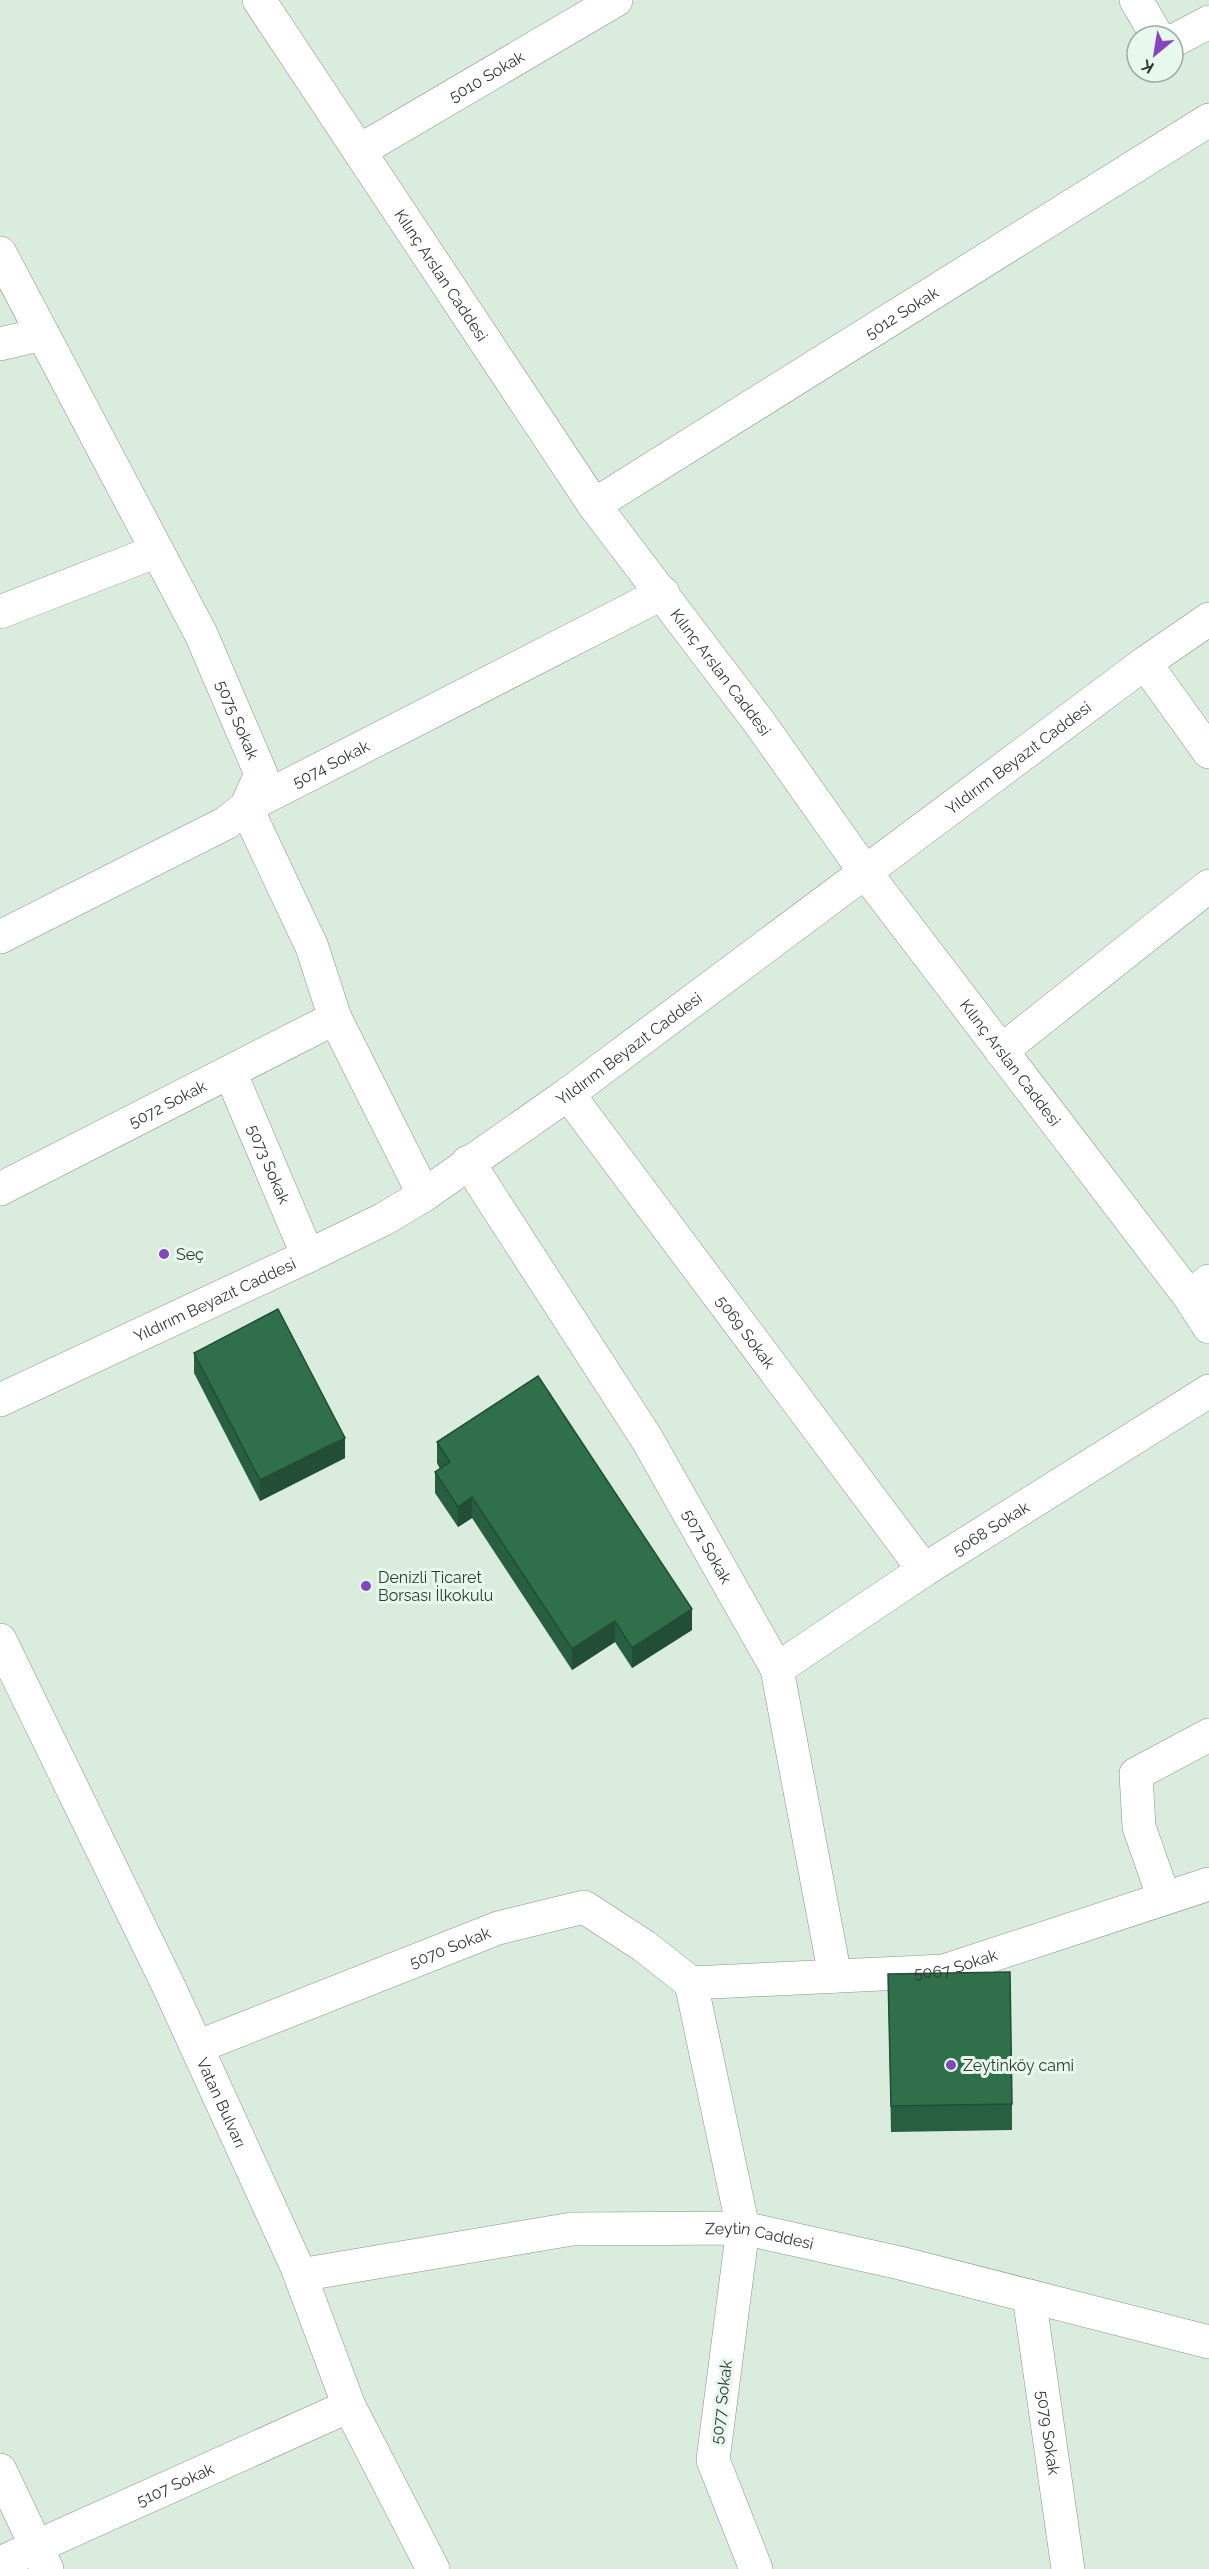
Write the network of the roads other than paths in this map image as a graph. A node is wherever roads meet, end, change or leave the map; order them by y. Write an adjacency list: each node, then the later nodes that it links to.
1 (259, 0): 8 (street, Kılınç Arslan Caddesi)
2 (616, 0): 8 (street, 5010 Sokak)
3 (1136, 0): 5 (street)
4 (1209, 23): 6 (street)
5 (1150, 24)
6 (1185, 35)
7 (1209, 120): 12 (street, 5012 Sokak)
8 (359, 150): 12 (street, Kılınç Arslan Caddesi)
9 (0, 253): 10 (street, 5075 Sokak)
10 (43, 333): 11 (street); 13 (street, 5075 Sokak)
11 (0, 344)
12 (594, 505): 14 (street, Kılınç Arslan Caddesi)
13 (157, 551): 15 (street); 19 (street, 5075 Sokak)
14 (663, 593): 19 (street, 5074 Sokak); 20 (street, Kılınç Arslan Caddesi)
15 (0, 612)
16 (1209, 618): 17 (street, Yıldırım Beyazıt Caddesi)
17 (1145, 663): 18 (street); 20 (street, Yıldırım Beyazıt Caddesi)
18 (1209, 752)
19 (246, 807): 22 (street, 5074 Sokak); 23 (street)
20 (865, 872): 24 (street, Kılınç Arslan Caddesi); 26 (street, Yıldırım Beyazıt Caddesi)
21 (1209, 886): 24 (street)
22 (0, 937)
23 (335, 1018): 25 (street, 5072 Sokak); 29 (street)
24 (1001, 1051): 31 (street, Kılınç Arslan Caddesi)
25 (230, 1072): 28 (street, 5072 Sokak); 30 (street, 5073 Sokak)
26 (568, 1094): 27 (street, Yıldırım Beyazıt Caddesi); 35 (street, 5069 Sokak)
27 (468, 1162): 29 (street, Yıldırım Beyazıt Caddesi); 37 (street, 5071 Sokak)
28 (0, 1189)
29 (424, 1195): 30 (street, Yıldırım Beyazıt Caddesi)
30 (308, 1256): 34 (street, Yıldırım Beyazıt Caddesi)
31 (1199, 1288): 32 (street, Kılınç Arslan Caddesi)
32 (1209, 1327)
33 (1209, 1391): 35 (street, 5068 Sokak)
34 (0, 1400)
35 (924, 1570): 37 (street, 5068 Sokak)
36 (0, 1640): 43 (street, Vatan Bulvarı)
37 (777, 1669): 41 (street, 5071 Sokak)
38 (1209, 1734): 40 (street)
39 (1209, 1884): 40 (street, 5067 Sokak)
40 (1164, 1898): 41 (street, 5067 Sokak)
41 (835, 1976): 42 (street, 5067 Sokak)
42 (691, 1983): 43 (street, 5070 Sokak); 44 (street, 5077 Sokak)
43 (197, 2047): 45 (street, Vatan Bulvarı)
44 (743, 2228): 45 (street, Zeytin Caddesi); 46 (street, Zeytin Caddesi); 53 (street, 5077 Sokak)
45 (300, 2275): 48 (street, Vatan Bulvarı)
46 (1029, 2295): 47 (street, Zeytin Caddesi); 54 (street, 5079 Sokak)
47 (1209, 2342)
48 (349, 2406): 50 (street, 5107 Sokak); 52 (street, Vatan Bulvarı)
49 (0, 2470): 50 (street)
50 (42, 2558): 51 (street, 5107 Sokak)
51 (0, 2563)
52 (433, 2569)
53 (756, 2569)
54 (1068, 2569)

